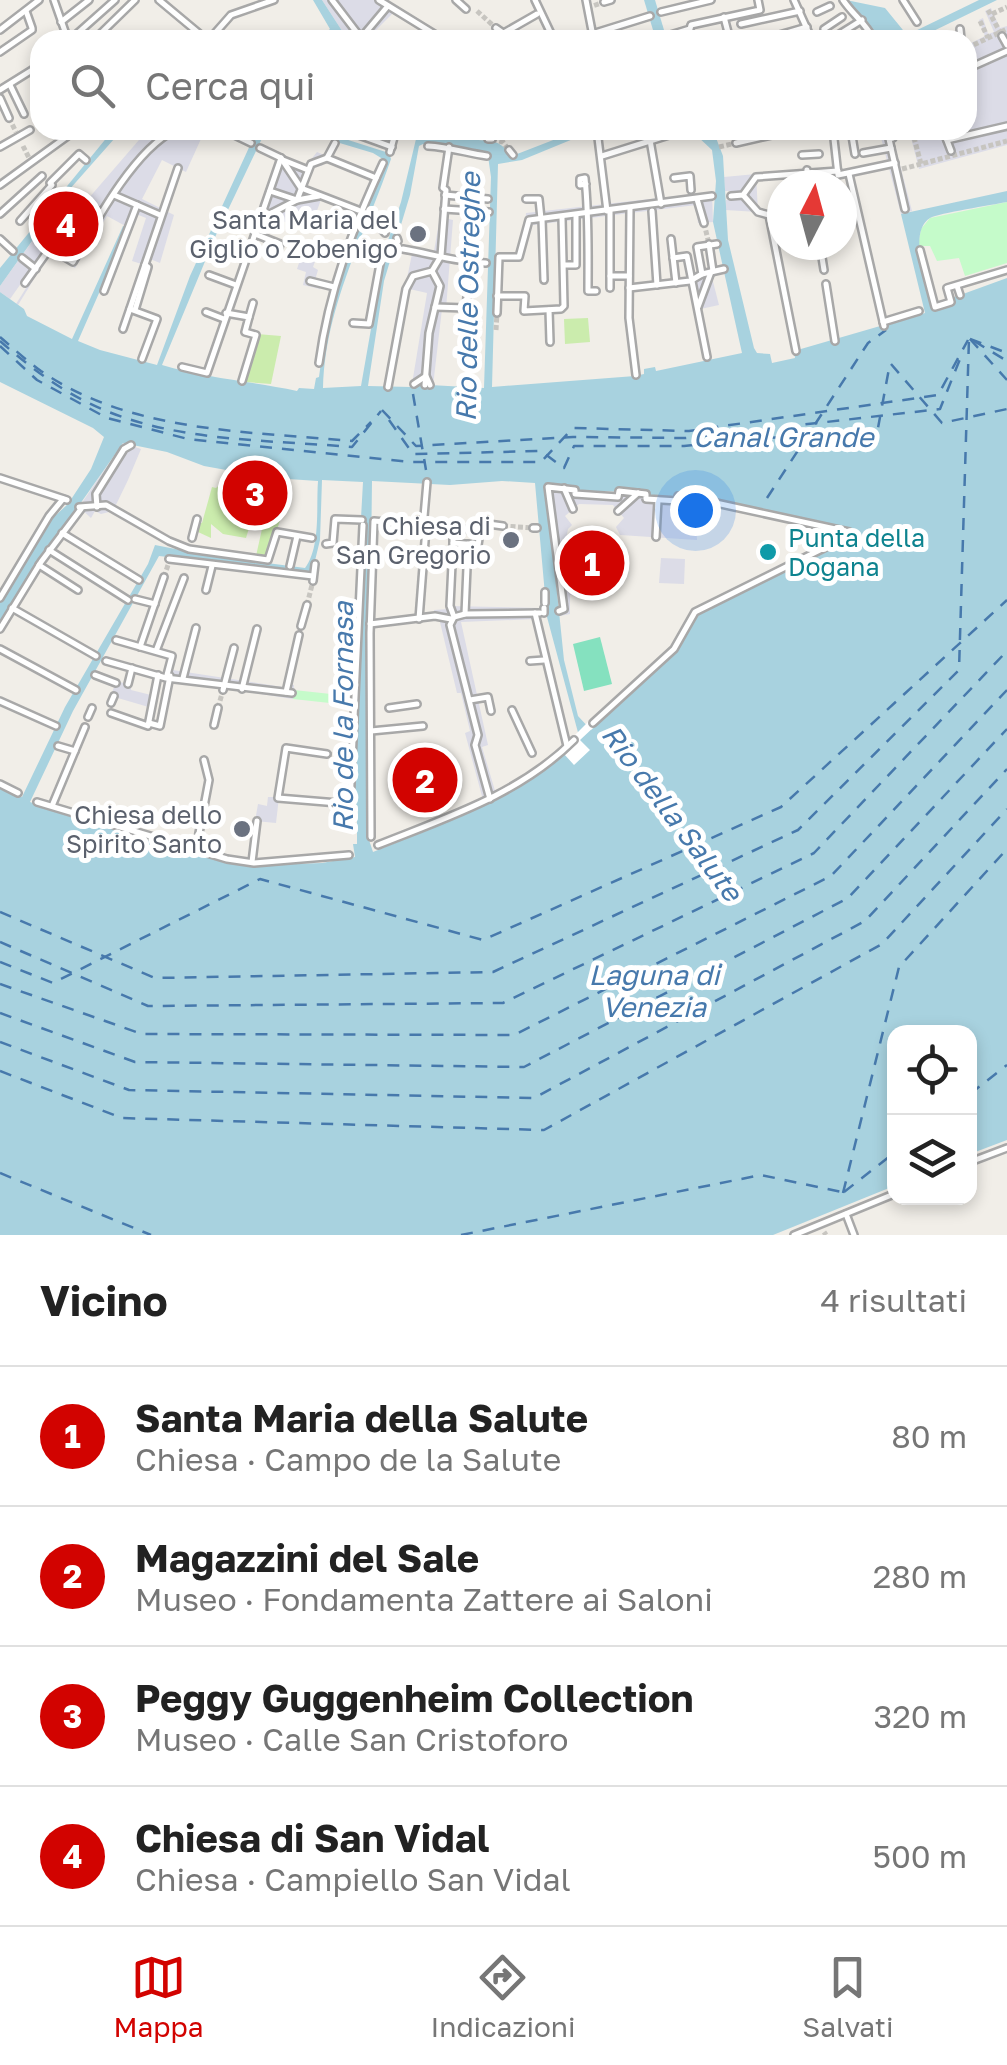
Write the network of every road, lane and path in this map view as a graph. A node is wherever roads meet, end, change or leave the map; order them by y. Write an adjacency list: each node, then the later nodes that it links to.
1 (39, 0): 23 (street)
2 (54, 0): 32 (street)
3 (89, 0): 32 (street)
4 (115, 0): 41 (street)
5 (136, 0): 42 (street)
6 (239, 0): 22 (street)
7 (274, 0): 22 (street)
8 (332, 0): 45 (street)
9 (379, 0): 20 (street)
10 (456, 0): 21 (street)
11 (535, 0): 26 (street)
12 (586, 0): 50 (street)
13 (711, 0): 24 (street)
14 (758, 0): 29 (street)
15 (794, 0): 28 (street)
16 (843, 0): 31 (street)
17 (904, 0): 33 (street)
18 (162, 1): 43 (street)
19 (830, 6): 25 (street)
20 (387, 7): 46 (street); 47 (street)
21 (466, 8)
22 (242, 10): 44 (street)
23 (26, 11): 37 (street); 39 (street)
24 (661, 12)
25 (816, 12)
26 (539, 13): 48 (street); 49 (street)
27 (650, 16): 51 (street)
28 (802, 16): 34 (street); 35 (street)
29 (724, 17): 52 (street); 53 (street)
30 (842, 17): 36 (street)
31 (862, 20): 55 (street); 56 (street)
32 (62, 22): 40 (street)
33 (917, 22)
34 (741, 24)
35 (807, 28): 54 (street)
36 (824, 29)
37 (0, 30)
38 (30, 30): 59 (street)
39 (31, 30)
40 (65, 30)
41 (80, 30)
42 (104, 30)
43 (195, 30)
44 (215, 30)
45 (355, 30)
46 (369, 30)
47 (427, 30)
48 (501, 30)
49 (548, 30)
50 (592, 30)
51 (596, 30)
52 (687, 30)
53 (728, 30)
54 (802, 30)
55 (846, 30)
56 (868, 30)
57 (1002, 36): 58 (street)
58 (1007, 48): 60 (street)
59 (0, 52)
60 (977, 64)
61 (30, 76): 62 (street)
62 (10, 85): 63 (street); 65 (street)
63 (0, 90)
64 (0, 98): 65 (street)
65 (6, 115)
66 (1007, 126): 68 (street)
67 (30, 130): 86 (street)
68 (977, 133)
69 (62, 140): 97 (street)
70 (157, 140): 113 (street)
71 (244, 140): 81 (street)
72 (373, 140): 73 (street)
73 (394, 140)
74 (599, 140): 92 (street)
75 (650, 140): 92 (street); 124 (street)
76 (749, 140): 83 (street)
77 (834, 140): 102 (street)
78 (855, 140): 88 (street)
79 (890, 140): 88 (street)
80 (947, 140): 89 (street)
81 (251, 143)
82 (335, 143): 95 (street)
83 (736, 143)
84 (428, 146): 85 (street)
85 (449, 146): 91 (street); 114 (street)
86 (0, 148)
87 (260, 148): 94 (street)
88 (888, 149): 99 (street)
89 (951, 151)
90 (819, 154): 93 (street)
91 (487, 156)
92 (602, 156): 131 (street)
93 (805, 156)
94 (280, 158): 101 (street); 111 (street); 112 (street)
95 (327, 158): 101 (street); 106 (street)
96 (86, 160): 110 (street)
97 (32, 162): 104 (street); 109 (street)
98 (383, 163): 106 (street)
99 (896, 167): 103 (street); 128 (street)
100 (178, 168): 134 (street)
101 (308, 170): 111 (street)
102 (838, 170)
103 (857, 171)
104 (42, 176): 110 (street); 137 (street)
105 (767, 176): 116 (street)
106 (376, 178): 130 (street)
107 (674, 178): 115 (street)
108 (586, 184): 129 (street)
109 (0, 185)
110 (53, 186): 144 (street)
111 (301, 188): 117 (street); 123 (street)
112 (270, 190): 123 (street); 142 (street)
113 (114, 195): 125 (street); 133 (street)
114 (446, 195): 121 (street); 127 (street)
115 (693, 195): 118 (street); 124 (street); 145 (street)
116 (743, 195): 119 (street); 140 (street)
117 (322, 196): 123 (street); 130 (street)
118 (712, 196)
119 (731, 196)
120 (66, 197): 133 (street)
121 (488, 198)
122 (526, 198): 143 (street)
123 (296, 200): 142 (street)
124 (661, 204): 126 (street)
125 (137, 205): 134 (street); 186 (street)
126 (630, 208): 131 (street); 171 (street)
127 (444, 209): 135 (street); 155 (street)
128 (906, 209)
129 (589, 210): 131 (street); 139 (street); 187 (street)
130 (360, 211): 182 (street)
131 (608, 211): 170 (street)
132 (652, 211): 179 (street)
133 (101, 212): 163 (street)
134 (161, 212): 192 (street)
135 (489, 212)
136 (857, 212): 196 (street)
137 (0, 214)
138 (369, 215): 146 (street)
139 (576, 215): 141 (street); 162 (street)
140 (767, 215)
141 (562, 216): 143 (street); 162 (street)
142 (260, 219): 147 (street)
143 (542, 219): 173 (street); 188 (street)
144 (20, 221)
145 (704, 223)
146 (386, 232)
147 (254, 234): 152 (street); 154 (street)
148 (0, 238): 151 (street)
149 (671, 239): 157 (street)
150 (226, 246): 154 (street)
151 (12, 251)
152 (278, 252)
153 (922, 253): 181 (street)
154 (247, 254): 178 (street)
155 (441, 256): 160 (street); 165 (street); 200 (street)
156 (22, 258): 163 (street)
157 (673, 258): 172 (street); 175 (street)
158 (777, 260): 204 (street)
159 (822, 260): 166 (street)
160 (470, 262): 161 (street); 191 (street)
161 (486, 263)
162 (564, 266): 193 (street)
163 (36, 269): 176 (street)
164 (724, 269): 168 (street)
165 (432, 270): 191 (street); 214 (street)
166 (824, 270)
167 (1007, 270): 181 (street)
168 (712, 272): 169 (street); 169 (street); 185 (street)
169 (702, 273): 172 (street); 185 (street)
170 (610, 276): 171 (street); 183 (street)
171 (629, 276): 184 (street)
172 (690, 278): 175 (street); 194 (street)
173 (544, 280)
174 (310, 282): 182 (street)
175 (676, 283): 179 (street)
176 (25, 284)
177 (826, 284): 202 (street)
178 (236, 285): 180 (street); 198 (street)
179 (657, 285): 184 (street)
180 (209, 286)
181 (957, 286): 189 (street)
182 (334, 287): 207 (street)
183 (610, 288)
184 (629, 288): 209 (street)
185 (704, 290): 194 (street)
186 (104, 291)
187 (596, 291)
188 (498, 296): 193 (street); 197 (street)
189 (960, 296)
190 (253, 304): 199 (street)
191 (434, 307): 210 (street)
192 (132, 309): 201 (street); 206 (street)
193 (548, 310): 203 (street)
194 (698, 310): 205 (street)
195 (206, 312): 198 (street)
196 (919, 312)
197 (497, 313)
198 (225, 316): 199 (street); 208 (street)
199 (249, 317): 211 (street)
200 (353, 324)
201 (122, 329)
202 (835, 340)
203 (550, 342)
204 (796, 351)
205 (707, 357)
206 (142, 360)
207 (319, 363)
208 (182, 367)
209 (636, 375)
210 (426, 376): 212 (street); 213 (street)
211 (242, 380)
212 (414, 384)
213 (428, 385)
214 (388, 388)
215 (131, 446): 223 (street)
216 (1, 480): 251 (street)
217 (428, 482): 229 (street)
218 (564, 487): 220 (street); 224 (street); 256 (street)
219 (638, 493): 220 (street); 221 (street); 225 (street)
220 (596, 495): 222 (street)
221 (658, 500): 233 (street); 296 (street)
222 (595, 504)
223 (97, 506): 231 (street); 232 (street)
224 (573, 509)
225 (618, 511)
226 (197, 519): 234 (street)
227 (481, 523): 228 (street); 230 (street); 238 (street)
228 (504, 526)
229 (424, 528): 230 (street); 258 (street); 260 (street)
230 (454, 530): 236 (street)
231 (62, 533): 239 (street); 247 (street)
232 (298, 536): 235 (street); 244 (street)
233 (656, 537)
234 (192, 538)
235 (312, 538)
236 (453, 542): 238 (street); 259 (street)
237 (326, 544): 307 (street)
238 (468, 544): 257 (street)
239 (50, 550): 242 (street); 252 (street)
240 (168, 559): 243 (street)
241 (315, 564): 243 (street)
242 (39, 565): 248 (street); 254 (street)
243 (212, 566): 249 (street)
244 (290, 566)
245 (164, 576): 252 (street)
246 (184, 578): 270 (street)
247 (139, 580)
248 (78, 590)
249 (206, 590)
250 (545, 592): 255 (street)
251 (0, 598)
252 (155, 604): 267 (street)
253 (307, 604): 261 (street)
254 (12, 608): 264 (street); 271 (street)
255 (541, 610): 257 (street); 272 (street)
256 (559, 611)
257 (466, 614): 259 (street)
258 (419, 619): 259 (street); 260 (street)
259 (452, 620): 285 (street)
260 (370, 624): 301 (street)
261 (302, 626)
262 (196, 628): 279 (street)
263 (257, 628): 283 (street)
264 (0, 629)
265 (299, 635): 283 (street)
266 (116, 640): 267 (street)
267 (140, 646): 270 (street)
268 (234, 648): 282 (street)
269 (0, 649): 284 (street)
270 (156, 652): 278 (street)
271 (96, 656)
272 (544, 660): 274 (street); 304 (street)
273 (106, 661): 275 (street)
274 (530, 661)
275 (132, 668): 277 (street); 281 (street)
276 (95, 675): 280 (street)
277 (158, 675): 278 (street); 295 (street)
278 (168, 675): 279 (street); 295 (street)
279 (183, 678): 282 (street)
280 (116, 683)
281 (128, 684)
282 (223, 688): 283 (street)
283 (242, 688)
284 (76, 690)
285 (470, 700): 292 (street); 311 (street)
286 (0, 701): 298 (street)
287 (418, 704): 290 (street)
288 (92, 708): 294 (street)
289 (218, 708): 297 (street)
290 (389, 708)
291 (512, 710): 306 (street)
292 (491, 711)
293 (111, 714): 295 (street)
294 (88, 717)
295 (148, 723)
296 (593, 723)
297 (214, 725)
298 (56, 726)
299 (422, 726): 301 (street)
300 (84, 727): 305 (street)
301 (370, 731): 315 (street)
302 (574, 740): 304 (street)
303 (58, 746): 305 (street)
304 (568, 746): 311 (street)
305 (75, 751): 313 (street)
306 (532, 753)
307 (327, 754)
308 (204, 760): 317 (street)
309 (0, 784): 310 (street)
310 (18, 792)
311 (490, 799): 316 (street)
312 (37, 802): 313 (street)
313 (52, 806): 317 (street)
314 (257, 821): 319 (street)
315 (371, 838)
316 (378, 846)
317 (196, 850): 319 (street)
318 (349, 855): 319 (street)
319 (252, 862)
320 (1007, 1148): 321 (street)
321 (977, 1159)
322 (887, 1197): 323 (street)
323 (846, 1214): 324 (street); 327 (street)
324 (822, 1224): 325 (street); 326 (street)
325 (824, 1232)
326 (794, 1235)
327 (854, 1235)

